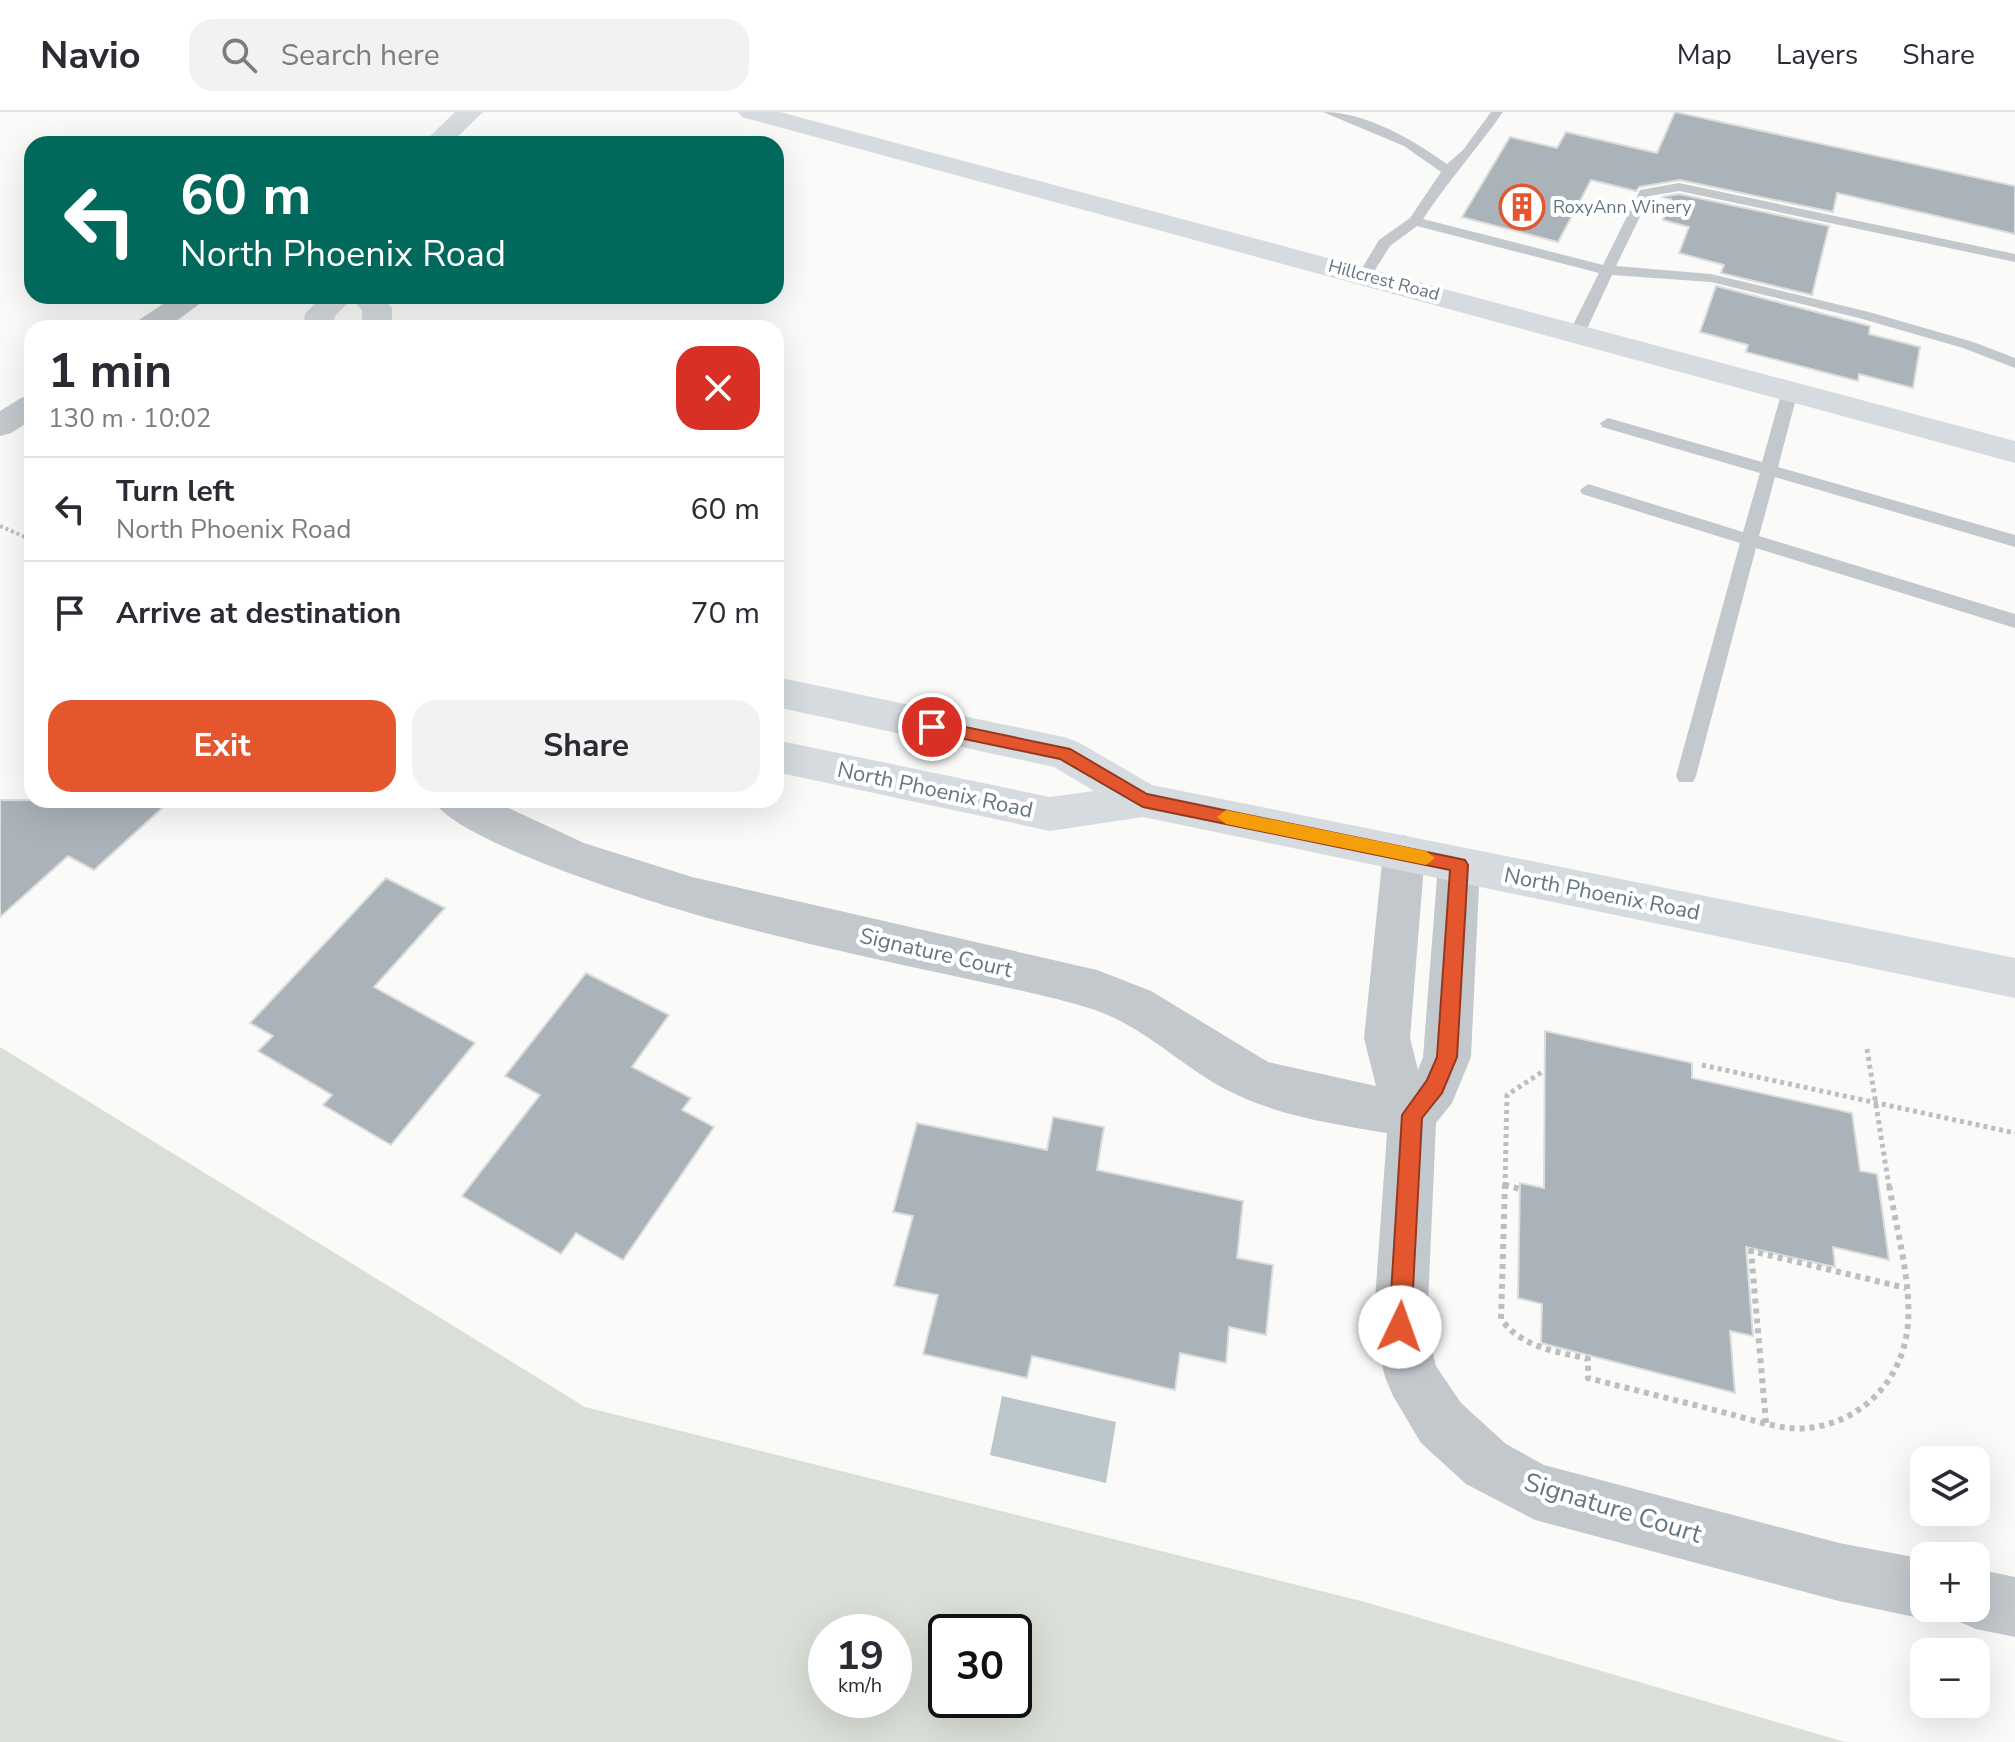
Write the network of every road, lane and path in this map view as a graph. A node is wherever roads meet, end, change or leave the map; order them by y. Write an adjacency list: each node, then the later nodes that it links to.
1 (470, 112): 5 (main road)
2 (751, 112): 10 (main road, Hillcrest Road)
3 (1329, 112): 6 (lane)
4 (1497, 112): 6 (lane)
5 (444, 136)
6 (1448, 171): 7 (lane)
7 (1415, 221): 9 (lane); 10 (lane)
8 (2015, 258): 9 (lane)
9 (1606, 270): 15 (lane); 16 (lane)
10 (1365, 275): 15 (main road, Hillcrest Road)
11 (183, 304): 13 (street)
12 (331, 304): 14 (main road)
13 (159, 320)
14 (319, 320)
15 (1577, 333): 17 (main road, Hillcrest Road)
16 (2015, 363)
17 (1790, 391): 21 (main road, Hillcrest Road); 22 (lane)
18 (24, 410): 20 (street)
19 (1608, 423): 22 (lane)
20 (0, 426)
21 (2015, 452)
22 (1769, 470): 26 (lane); 27 (lane)
23 (1588, 490): 26 (lane)
24 (0, 526): 25 (path)
25 (24, 536)
26 (1750, 540): 28 (lane); 31 (lane)
27 (2015, 541)
28 (2015, 621)
29 (784, 694): 32 (main road, North Phoenix Road)
30 (784, 758): 32 (main road, North Phoenix Road)
31 (1686, 776)
32 (1143, 800): 34 (main road, North Phoenix Road)
33 (468, 808): 41 (street, Signature Court)
34 (1404, 853): 35 (main road, North Phoenix Road); 41 (street, Signature Court)
35 (1459, 865): 36 (main road, North Phoenix Road); 41 (street)
36 (2015, 978)
37 (1867, 1049): 40 (path)
38 (1702, 1065): 40 (path)
39 (1542, 1072): 43 (path)
40 (1876, 1103): 42 (path); 45 (path)
41 (1412, 1115): 47 (street, Signature Court)
42 (2015, 1133)
43 (1504, 1185): 44 (path); 46 (path)
44 (1520, 1189)
45 (1906, 1288): 46 (path); 46 (path)
46 (1766, 1423)
47 (1910, 1586)
48 (1990, 1602): 49 (street)
49 (2015, 1607)

